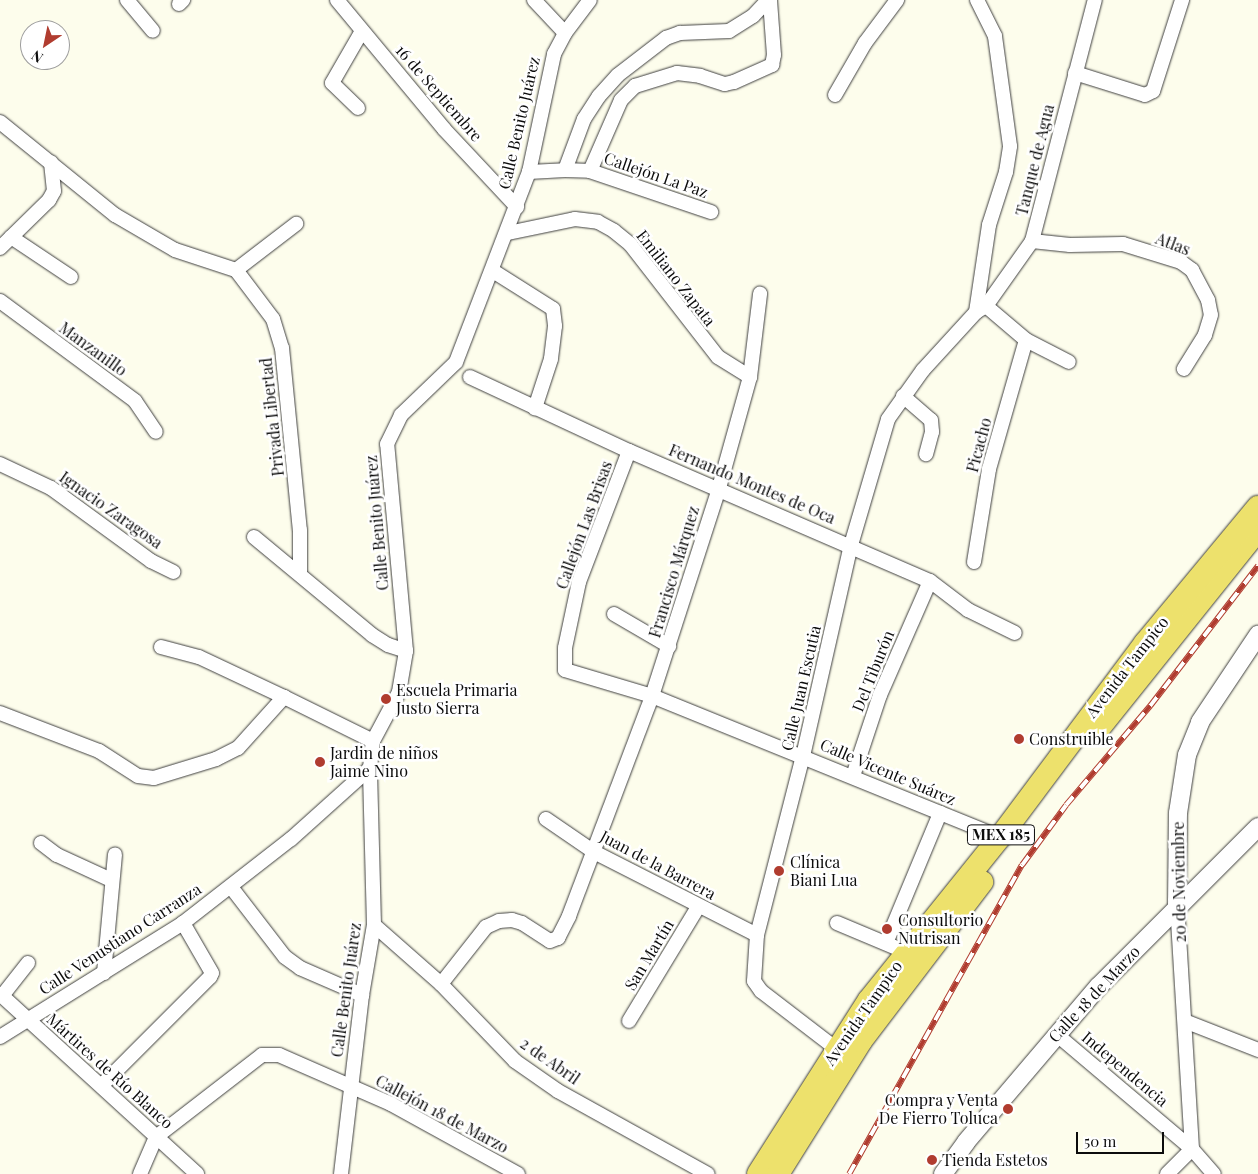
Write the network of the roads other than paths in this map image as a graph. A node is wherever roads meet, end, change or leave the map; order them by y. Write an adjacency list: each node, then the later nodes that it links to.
1 (127, 0): 11 (street)
2 (338, 0): 10 (street, 16 de Septiembre)
3 (534, 0): 12 (street)
4 (590, 0): 12 (street, Calle Benito Juárez)
5 (769, 0): 18 (street); 19 (street)
6 (897, 0): 14 (street)
7 (977, 0): 33 (street)
8 (1096, 0): 13 (street, Tanque de Agua)
9 (1182, 0): 13 (street)
10 (362, 30): 15 (street); 21 (street, 16 de Septiembre)
11 (153, 31)
12 (564, 33): 20 (street, Calle Benito Juárez)
13 (1075, 73): 26 (street, Tanque de Agua)
14 (834, 95)
15 (358, 108)
16 (0, 122): 17 (street)
17 (51, 162): 25 (street); 28 (street)
18 (565, 170): 19 (street); 20 (street)
19 (590, 171): 22 (street, Callejón La Paz)
20 (529, 172): 21 (street, Calle Benito Juárez)
21 (517, 207): 24 (street, Calle Benito Juárez)
22 (711, 212)
23 (296, 224): 28 (street)
24 (508, 233): 29 (street, Calle Benito Juárez); 38 (street, Emiliano Zapata)
25 (11, 237): 27 (street); 30 (street)
26 (1032, 241): 33 (street, Tanque de Agua); 36 (street, Atlas)
27 (0, 248)
28 (236, 270): 52 (street, Privada Libertad)
29 (493, 271): 40 (street); 59 (street, Calle Benito Juárez)
30 (72, 277)
31 (760, 294): 38 (street, Francisco Márquez)
32 (0, 302): 41 (street, Manzanillo)
33 (981, 309): 34 (street); 39 (street, Calle Juan Escutia)
34 (1026, 340): 35 (street); 50 (street, Picacho)
35 (1069, 362)
36 (1184, 369)
37 (470, 377): 40 (street, Fernando Montes de Oca)
38 (750, 377): 45 (street, Francisco Márquez)
39 (903, 396): 43 (street); 49 (street, Calle Juan Escutia)
40 (535, 408): 42 (street, Fernando Montes de Oca)
41 (156, 432)
42 (629, 451): 45 (street, Fernando Montes de Oca); 60 (street, Callejón Las Brisas)
43 (926, 454)
44 (0, 464): 51 (street, Ignacio Zaragosa)
45 (718, 488): 49 (street, Fernando Montes de Oca); 57 (street, Francisco Márquez)
46 (1258, 507): 71 (main road, Avenida Tampico / MEX 185)
47 (1258, 530): 83 (main road, Avenida Tampico / MEX 185)
48 (254, 537): 52 (street)
49 (851, 545): 53 (street, Fernando Montes de Oca); 65 (street, Calle Juan Escutia)
50 (974, 562)
51 (174, 572)
52 (300, 574): 59 (street)
53 (930, 582): 55 (street, Fernando Montes de Oca); 67 (street, Del Tiburón)
54 (614, 614): 57 (street)
55 (1015, 633)
56 (1258, 636): 77 (street, 20 de Noviembre)
57 (669, 646): 61 (street, Francisco Márquez)
58 (161, 647): 62 (street)
59 (406, 652): 64 (street, Calle Benito Juárez)
60 (565, 670): 61 (street, Calle Vicente Suárez)
61 (652, 696): 65 (street, Calle Vicente Suárez); 73 (street, Francisco Márquez)
62 (284, 697): 63 (street); 64 (street)
63 (0, 713)
64 (373, 741): 66 (street, Calle Benito Juárez)
65 (803, 756): 67 (street, Calle Vicente Suárez); 82 (street, Calle Juan Escutia)
66 (370, 768): 76 (street, Calle Venustiano Carranza); 81 (street, Calle Benito Juárez)
67 (853, 776): 68 (street, Calle Vicente Suárez)
68 (940, 813): 71 (street, Calle Vicente Suárez); 83 (street)
69 (546, 819): 73 (street, Juan de la Barrera)
70 (1258, 827): 77 (street, Calle 18 de Marzo)
71 (1000, 837): 83 (main road, Avenida Tampico / MEX 185)
72 (41, 843): 75 (street)
73 (594, 852): 78 (street, Juan de la Barrera); 86 (street, Francisco Márquez)
74 (115, 855): 75 (street)
75 (111, 880): 85 (street)
76 (231, 887): 79 (street, Calle Venustiano Carranza); 88 (street)
77 (1177, 906): 91 (street, 20 de Noviembre); 92 (street, Calle 18 de Marzo)
78 (698, 907): 82 (street, Juan de la Barrera); 90 (street, San Martín)
79 (183, 923): 85 (street, Calle Venustiano Carranza); 96 (street)
80 (837, 923): 83 (street)
81 (374, 925): 86 (street, 2 de Abril); 88 (street, Calle Benito Juárez)
82 (758, 936): 95 (street, Calle Juan Escutia)
83 (904, 953): 95 (main road, Avenida Tampico / MEX 185)
84 (28, 963): 87 (street)
85 (104, 973): 89 (street, Calle Venustiano Carranza)
86 (441, 984): 104 (street, 2 de Abril)
87 (1, 995): 89 (street, Mártires de Río Blanco)
88 (362, 995): 97 (street, Calle Benito Juárez)
89 (27, 1020): 93 (street, Calle Venustiano Carranza); 96 (street, Mártires de Río Blanco)
90 (629, 1020)
91 (1186, 1022): 94 (street); 99 (street, 20 de Noviembre)
92 (1056, 1034): 99 (street, Independencia); 107 (street, Calle 18 de Marzo)
93 (0, 1037)
94 (1258, 1050)
95 (843, 1054): 105 (main road, Avenida Tampico / MEX 185); 106 (main road, Avenida Tampico / MEX 185)
96 (102, 1085): 98 (street, Mártires de Río Blanco)
97 (350, 1087): 98 (street, Calle Benito Juárez); 102 (street, Calle Benito Juárez); 103 (street, Callejón 18 de Marzo)
98 (156, 1137): 100 (street, Calle Benito Juárez); 101 (street, Mártires de Río Blanco)
99 (1192, 1149): 108 (street); 109 (street, Independencia)
100 (140, 1174)
101 (197, 1174)
102 (341, 1174)
103 (518, 1174)
104 (708, 1174)
105 (758, 1174)
106 (778, 1174)
107 (943, 1174)
108 (1167, 1174)
109 (1214, 1174)

